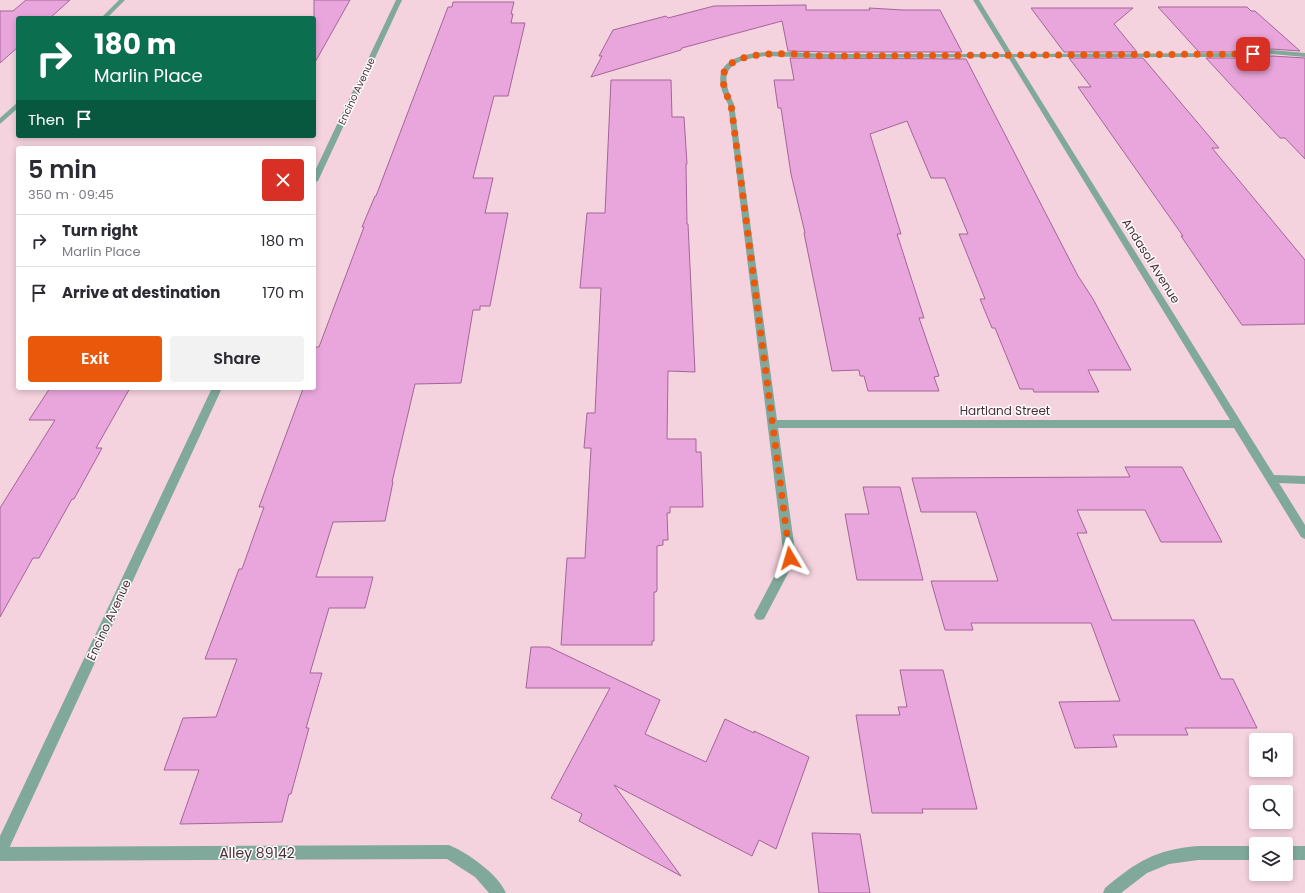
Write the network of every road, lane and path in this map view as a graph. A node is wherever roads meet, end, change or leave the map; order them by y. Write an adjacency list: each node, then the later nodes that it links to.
1 (122, 0): 4 (street)
2 (399, 0): 9 (street, Encino Avenue)
3 (976, 0): 5 (street, Andasol Avenue)
4 (106, 16)
5 (1010, 55): 6 (street); 11 (street); 12 (street, Andasol Avenue)
6 (1305, 55)
7 (16, 106): 8 (street)
8 (0, 122)
9 (316, 177)
10 (216, 390): 17 (street, Encino Avenue)
11 (773, 424): 12 (street, Hartland Street); 16 (street)
12 (1238, 424): 13 (street, Andasol Avenue)
13 (1272, 479): 14 (street); 15 (street, Andasol Avenue)
14 (1305, 480)
15 (1305, 534)
16 (760, 615)
17 (0, 853): 21 (street, Alley 89142)
18 (1249, 853): 22 (street)
19 (1293, 853): 20 (street)
20 (1305, 853)
21 (499, 893)
22 (1110, 893)

